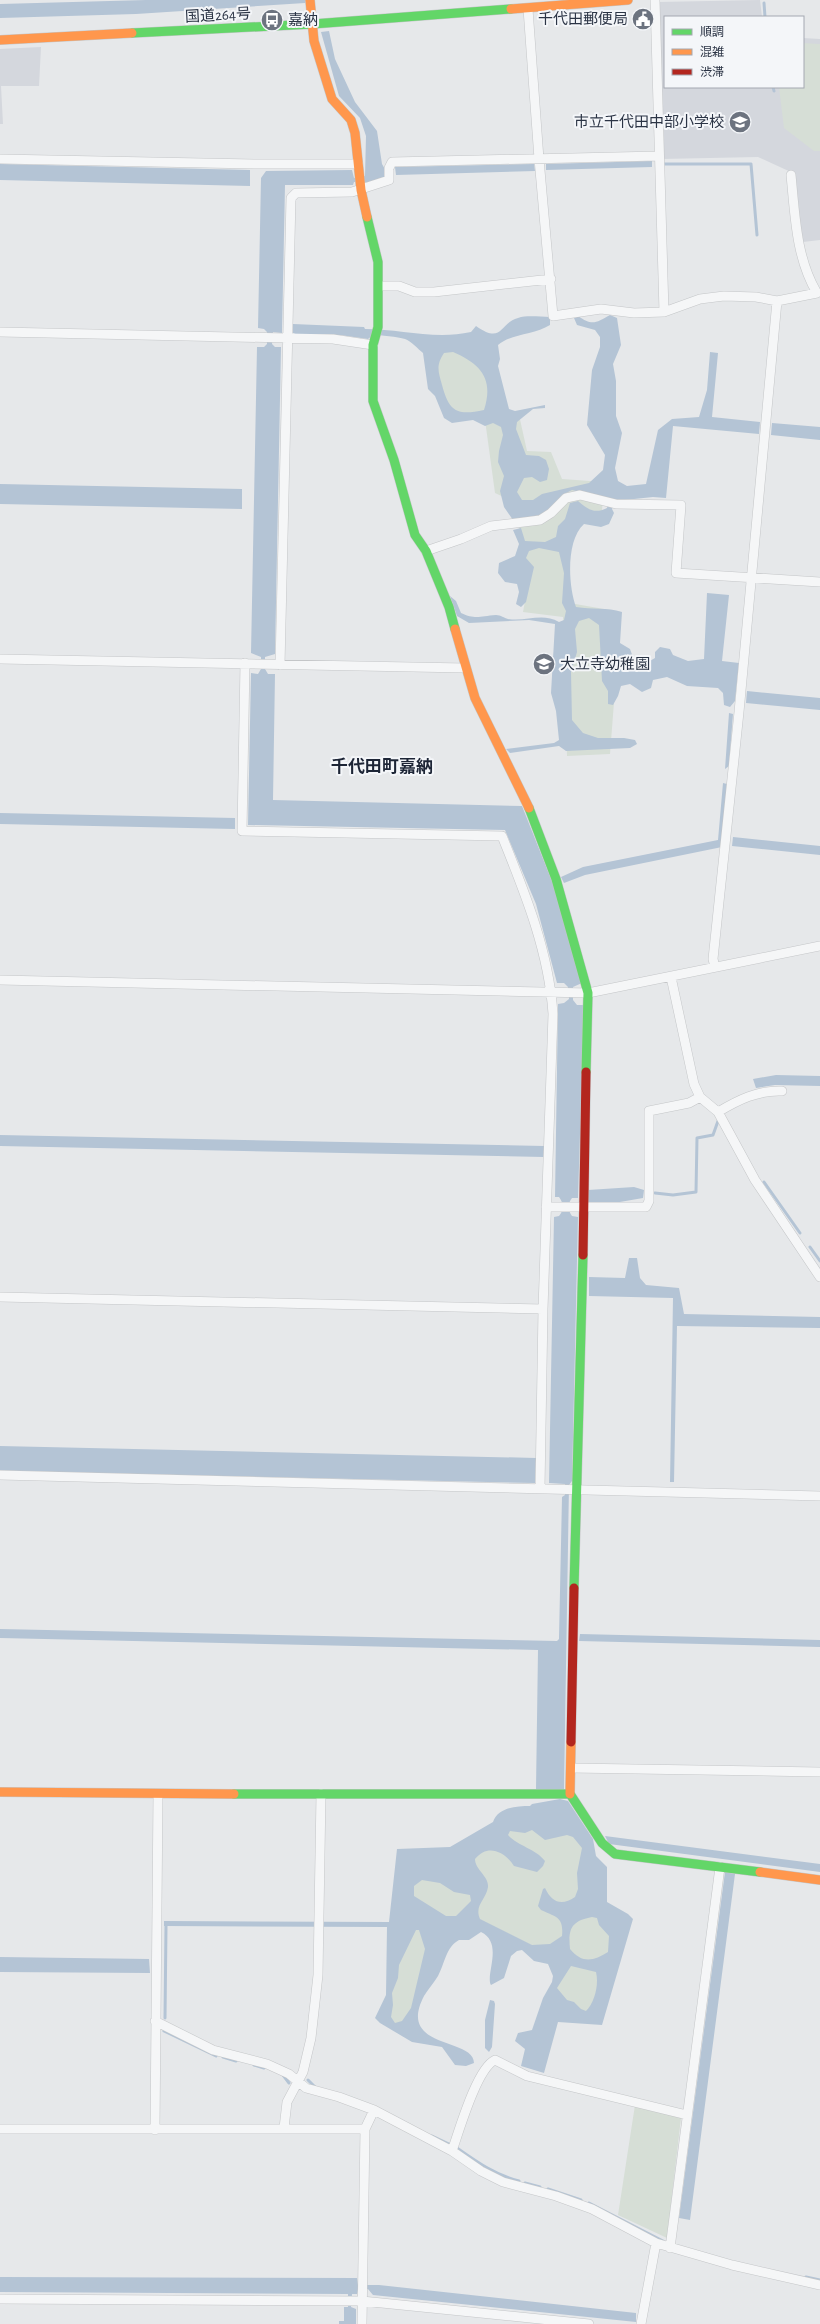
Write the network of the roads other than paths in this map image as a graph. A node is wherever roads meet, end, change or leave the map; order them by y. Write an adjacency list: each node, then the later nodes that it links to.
1 (310, 0): 6 (main road)
2 (628, 0): 4 (main road, 国道264号)
3 (655, 0): 8 (street)
4 (588, 2): 5 (main road, 国道264号)
5 (528, 9): 6 (main road, 国道264号); 10 (street)
6 (313, 24): 7 (main road, 国道264号); 11 (main road)
7 (0, 40)
8 (658, 156): 10 (street); 17 (street)
9 (0, 159): 11 (street)
10 (539, 159): 13 (street); 14 (street)
11 (358, 164): 13 (main road)
12 (791, 175): 16 (street)
13 (360, 183): 15 (main road); 19 (street)
14 (551, 279): 15 (street); 17 (street)
15 (378, 286): 20 (main road)
16 (777, 301): 17 (street); 22 (street)
17 (664, 312)
18 (0, 332): 19 (street)
19 (287, 339): 20 (street); 26 (street)
20 (374, 341): 21 (main road)
21 (426, 551): 22 (street); 27 (main road)
22 (751, 578): 23 (street); 29 (street)
23 (820, 582)
24 (0, 659): 25 (street)
25 (245, 663): 26 (street); 33 (street)
26 (280, 665): 27 (street)
27 (465, 668): 32 (main road)
28 (820, 946): 29 (street)
29 (715, 967): 30 (street)
30 (671, 977): 32 (street); 35 (street)
31 (0, 980): 33 (street)
32 (588, 993): 33 (street); 38 (main road)
33 (552, 994): 37 (street)
34 (782, 1090): 36 (street)
35 (700, 1097): 36 (street); 38 (street)
36 (718, 1112): 39 (street)
37 (546, 1207): 38 (street); 41 (street)
38 (584, 1208): 44 (main road)
39 (820, 1277)
40 (0, 1298): 41 (street)
41 (543, 1309): 43 (street)
42 (0, 1475): 43 (street)
43 (540, 1488): 44 (street)
44 (570, 1489): 45 (street); 46 (main road)
45 (820, 1496)
46 (571, 1768): 47 (street); 51 (main road)
47 (820, 1772)
48 (0, 1792): 49 (main road)
49 (158, 1794): 50 (main road); 54 (street)
50 (321, 1794): 51 (main road); 55 (street)
51 (570, 1794): 52 (main road)
52 (720, 1867): 53 (main road); 57 (street)
53 (820, 1880)
54 (155, 2021): 55 (street); 61 (street)
55 (298, 2081): 56 (street); 58 (street)
56 (374, 2110): 60 (street); 62 (street)
57 (687, 2115): 62 (street); 64 (street)
58 (284, 2128): 60 (street); 61 (street)
59 (0, 2129): 61 (street)
60 (365, 2129): 67 (street)
61 (155, 2130)
62 (452, 2151): 63 (street)
63 (656, 2243): 64 (street); 70 (street)
64 (670, 2248): 65 (street)
65 (820, 2284)
66 (0, 2299): 67 (street)
67 (362, 2301): 68 (street); 69 (street)
68 (362, 2324)
69 (589, 2324)
70 (641, 2324)

